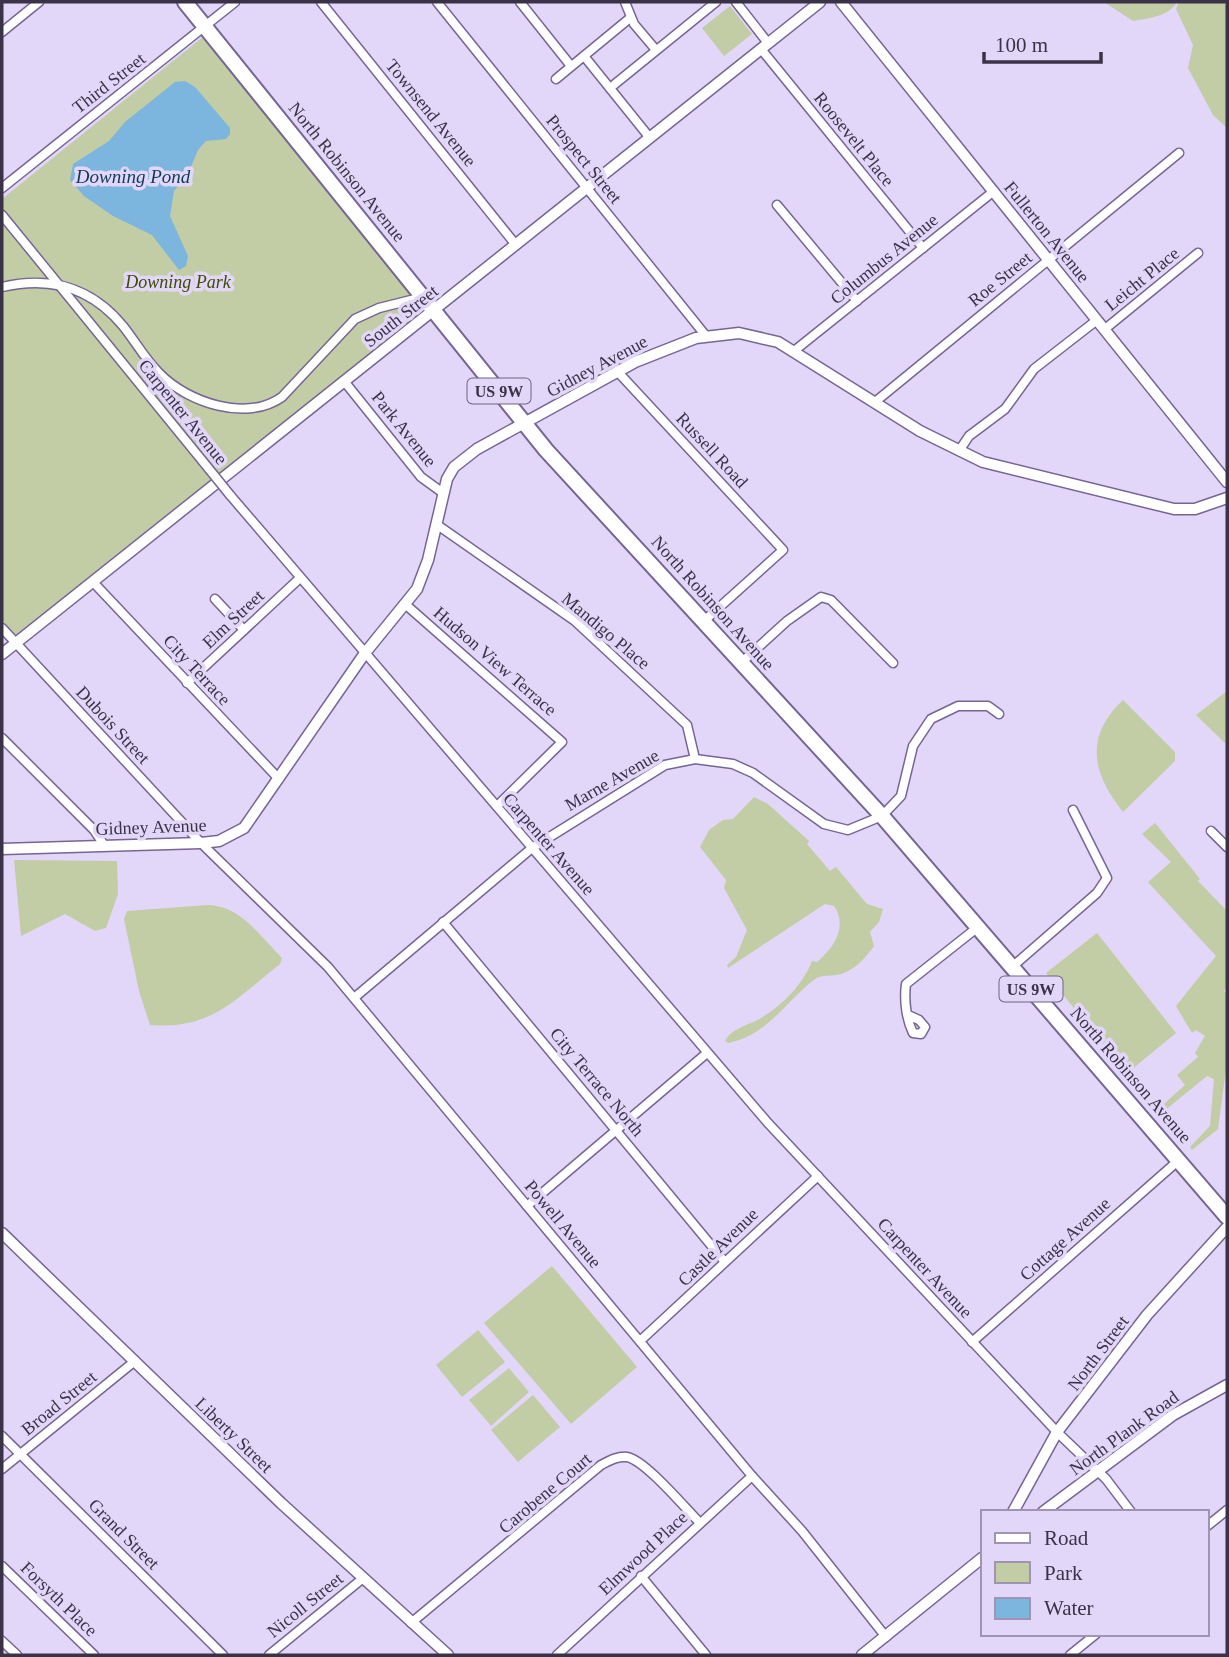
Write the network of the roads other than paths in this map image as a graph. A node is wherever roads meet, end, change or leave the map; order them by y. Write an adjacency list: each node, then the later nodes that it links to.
1 (39, 2): 14 (street)
2 (185, 2): 13 (highway, North Robinson Avenue / US 9W)
3 (235, 2): 13 (street, Third Street)
4 (321, 2): 28 (street, Townsend Avenue)
5 (438, 2): 24 (street, Prospect Street)
6 (520, 2): 18 (street)
7 (625, 2): 12 (street)
8 (716, 2): 16 (street)
9 (736, 2): 15 (street, Roosevelt Place)
10 (820, 2): 15 (street, South Street)
11 (841, 2): 25 (street, Fullerton Avenue)
12 (630, 18): 16 (street); 17 (street)
13 (205, 26): 23 (street, Third Street); 34 (highway, North Robinson Avenue / US 9W)
14 (2, 32)
15 (765, 46): 21 (street, South Street); 29 (street, Roosevelt Place)
16 (656, 50): 20 (street)
17 (584, 56): 18 (street); 20 (street)
18 (571, 66): 19 (street)
19 (556, 79)
20 (610, 88): 21 (street)
21 (650, 138): 24 (street, South Street)
22 (1179, 153): 31 (street, Roe Street)
23 (2, 187)
24 (587, 188): 28 (street, South Street); 39 (street, Prospect Street)
25 (994, 191): 29 (street, Columbus Avenue); 31 (street, Fullerton Avenue)
26 (777, 205): 35 (street)
27 (2, 215): 32 (street, Carpenter Avenue)
28 (516, 245): 36 (street, South Street)
29 (923, 248): 35 (street, Columbus Avenue)
30 (1198, 253): 38 (street, Leicht Place)
31 (1049, 259): 37 (street, Fullerton Avenue); 43 (street, Roe Street)
32 (58, 283): 33 (street); 34 (street); 50 (street, Carpenter Avenue, bridge)
33 (2, 287)
34 (423, 297): 36 (highway, North Robinson Avenue / US 9W)
35 (857, 301): 40 (street, Columbus Avenue)
36 (434, 311): 42 (street, South Street); 44 (highway, North Robinson Avenue / US 9W)
37 (1097, 320): 38 (street, Fullerton Avenue); 45 (street)
38 (1105, 329): 46 (street, Fullerton Avenue)
39 (706, 336): 40 (street, Gidney Avenue); 41 (street, Gidney Avenue)
40 (794, 351): 43 (street, Gidney Avenue)
41 (617, 372): 44 (street, Gidney Avenue); 54 (street, Russell Road)
42 (344, 381): 47 (street, Park Avenue); 51 (street, South Street)
43 (875, 402): 45 (street, Gidney Avenue)
44 (525, 423): 47 (street, Gidney Avenue); 54 (highway, North Robinson Avenue / US 9W)
45 (959, 452): 48 (street, Gidney Avenue)
46 (1227, 482)
47 (443, 493): 49 (street, Gidney Avenue)
48 (1227, 498)
49 (436, 524): 53 (street, Gidney Avenue); 65 (street, Mandigo Place)
50 (300, 578): 56 (street, Elm Street); 58 (street, Carpenter Avenue)
51 (93, 582): 57 (street, South Street); 62 (street, City Terrace)
52 (215, 600): 56 (street)
53 (405, 604): 58 (street, Gidney Avenue); 67 (street, Hudson View Terrace)
54 (704, 621): 60 (highway, North Robinson Avenue / US 9W)
55 (2, 628): 57 (street, Dubois Street)
56 (244, 630): 62 (street, Elm Street)
57 (15, 643): 59 (street, South Street); 71 (street, Dubois Street)
58 (365, 653): 66 (street, Gidney Avenue); 67 (street, Carpenter Avenue)
59 (2, 654)
60 (742, 662): 61 (street); 69 (highway, North Robinson Avenue / US 9W)
61 (893, 663)
62 (187, 683): 66 (street, City Terrace)
63 (999, 714): 69 (street)
64 (2, 738): 72 (street)
65 (695, 759): 69 (street, Marne Avenue); 74 (street, Marne Avenue)
66 (279, 779): 71 (street, Gidney Avenue)
67 (497, 807): 74 (street, Carpenter Avenue)
68 (1073, 810): 78 (street)
69 (882, 816): 77 (highway, North Robinson Avenue / US 9W)
70 (1211, 831): 73 (street)
71 (201, 843): 72 (street, Gidney Avenue); 79 (street, Powell Avenue)
72 (104, 845): 75 (street, Gidney Avenue)
73 (1227, 847)
74 (532, 848): 76 (street, Marne Avenue); 81 (street, Carpenter Avenue)
75 (2, 849)
76 (443, 922): 79 (street, Marne Avenue); 82 (street, City Terrace North)
77 (978, 927): 78 (highway, North Robinson Avenue / US 9W); 80 (street)
78 (1012, 967): 83 (highway, North Robinson Avenue / US 9W)
79 (355, 998): 85 (street, Powell Avenue)
80 (908, 1015)
81 (707, 1053): 82 (street); 84 (street, Carpenter Avenue)
82 (616, 1130): 85 (street); 89 (street, City Terrace North)
83 (1179, 1160): 86 (highway, North Robinson Avenue / US 9W); 91 (street, Cottage Avenue)
84 (818, 1176): 89 (street, Castle Avenue); 91 (street, Carpenter Avenue)
85 (527, 1206): 90 (street, Powell Avenue)
86 (1227, 1217)
87 (1227, 1227): 94 (street, North Street)
88 (2, 1233): 92 (street, Liberty Street)
89 (724, 1262): 90 (street, Castle Avenue)
90 (640, 1341): 99 (street, Powell Avenue)
91 (972, 1342): 94 (street, Carpenter Avenue)
92 (135, 1361): 96 (street, Broad Street); 109 (street, Liberty Street)
93 (1227, 1385): 98 (street, North Plank Road)
94 (1057, 1432): 98 (street, Carpenter Avenue); 100 (street, North Street)
95 (2, 1436): 96 (street, Grand Street)
96 (20, 1454): 97 (street, Broad Street); 116 (street, Grand Street)
97 (2, 1469)
98 (1098, 1471): 101 (street, North Plank Road); 102 (street, Carpenter Avenue)
99 (752, 1476): 104 (street, Elmwood Place); 112 (street, Powell Avenue)
100 (1015, 1510)
101 (1046, 1510)
102 (1129, 1510)
103 (1227, 1510): 105 (street)
104 (699, 1523): 108 (street, Elmwood Place); 110 (street, Carobene Court)
105 (1208, 1525)
106 (981, 1559): 112 (street)
107 (2, 1566): 115 (street, Forsyth Place)
108 (641, 1576): 119 (street, Elmwood Place); 120 (street)
109 (362, 1579): 110 (street, Liberty Street); 117 (street, Nicoll Street)
110 (411, 1623): 118 (street, Liberty Street)
111 (1094, 1636): 122 (street)
112 (886, 1637): 121 (street)
113 (2, 1641): 114 (street)
114 (17, 1655)
115 (94, 1655)
116 (223, 1655)
117 (269, 1655)
118 (448, 1655)
119 (557, 1655)
120 (706, 1655)
121 (862, 1655)
122 (1070, 1655)

